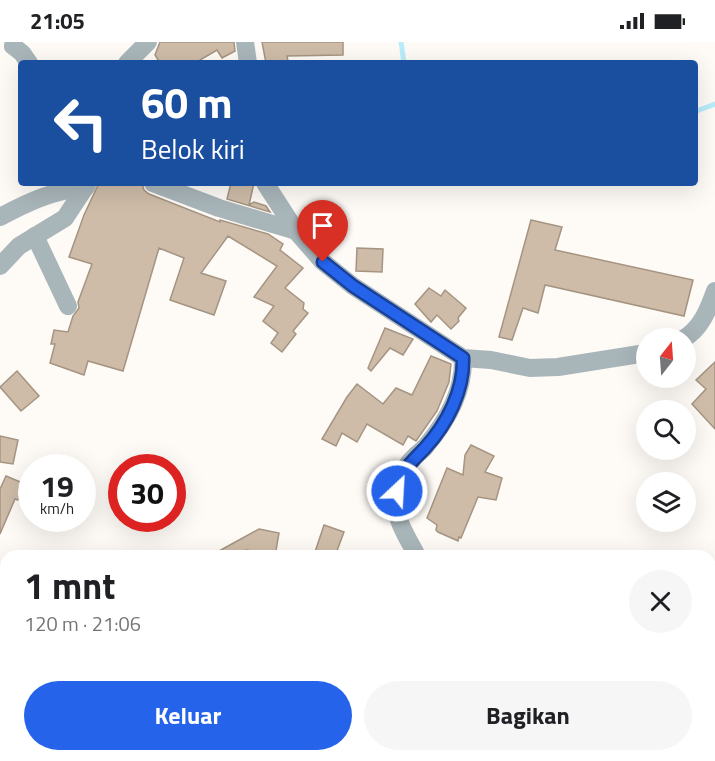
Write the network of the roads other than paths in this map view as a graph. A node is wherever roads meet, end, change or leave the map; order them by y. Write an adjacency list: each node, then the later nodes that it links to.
1 (14, 42): 4 (street)
2 (148, 42): 5 (street)
3 (244, 42): 6 (street)
4 (27, 60)
5 (130, 60)
6 (247, 60)
7 (82, 186): 11 (street)
8 (86, 186): 13 (street)
9 (161, 186): 12 (street)
10 (267, 186): 12 (street)
11 (0, 217)
12 (296, 231): 19 (street)
13 (35, 236): 14 (street); 16 (street)
14 (0, 266)
15 (715, 291): 17 (street)
16 (68, 306)
17 (696, 330)
18 (636, 355): 19 (street)
19 (463, 358): 20 (street)
20 (414, 550)

